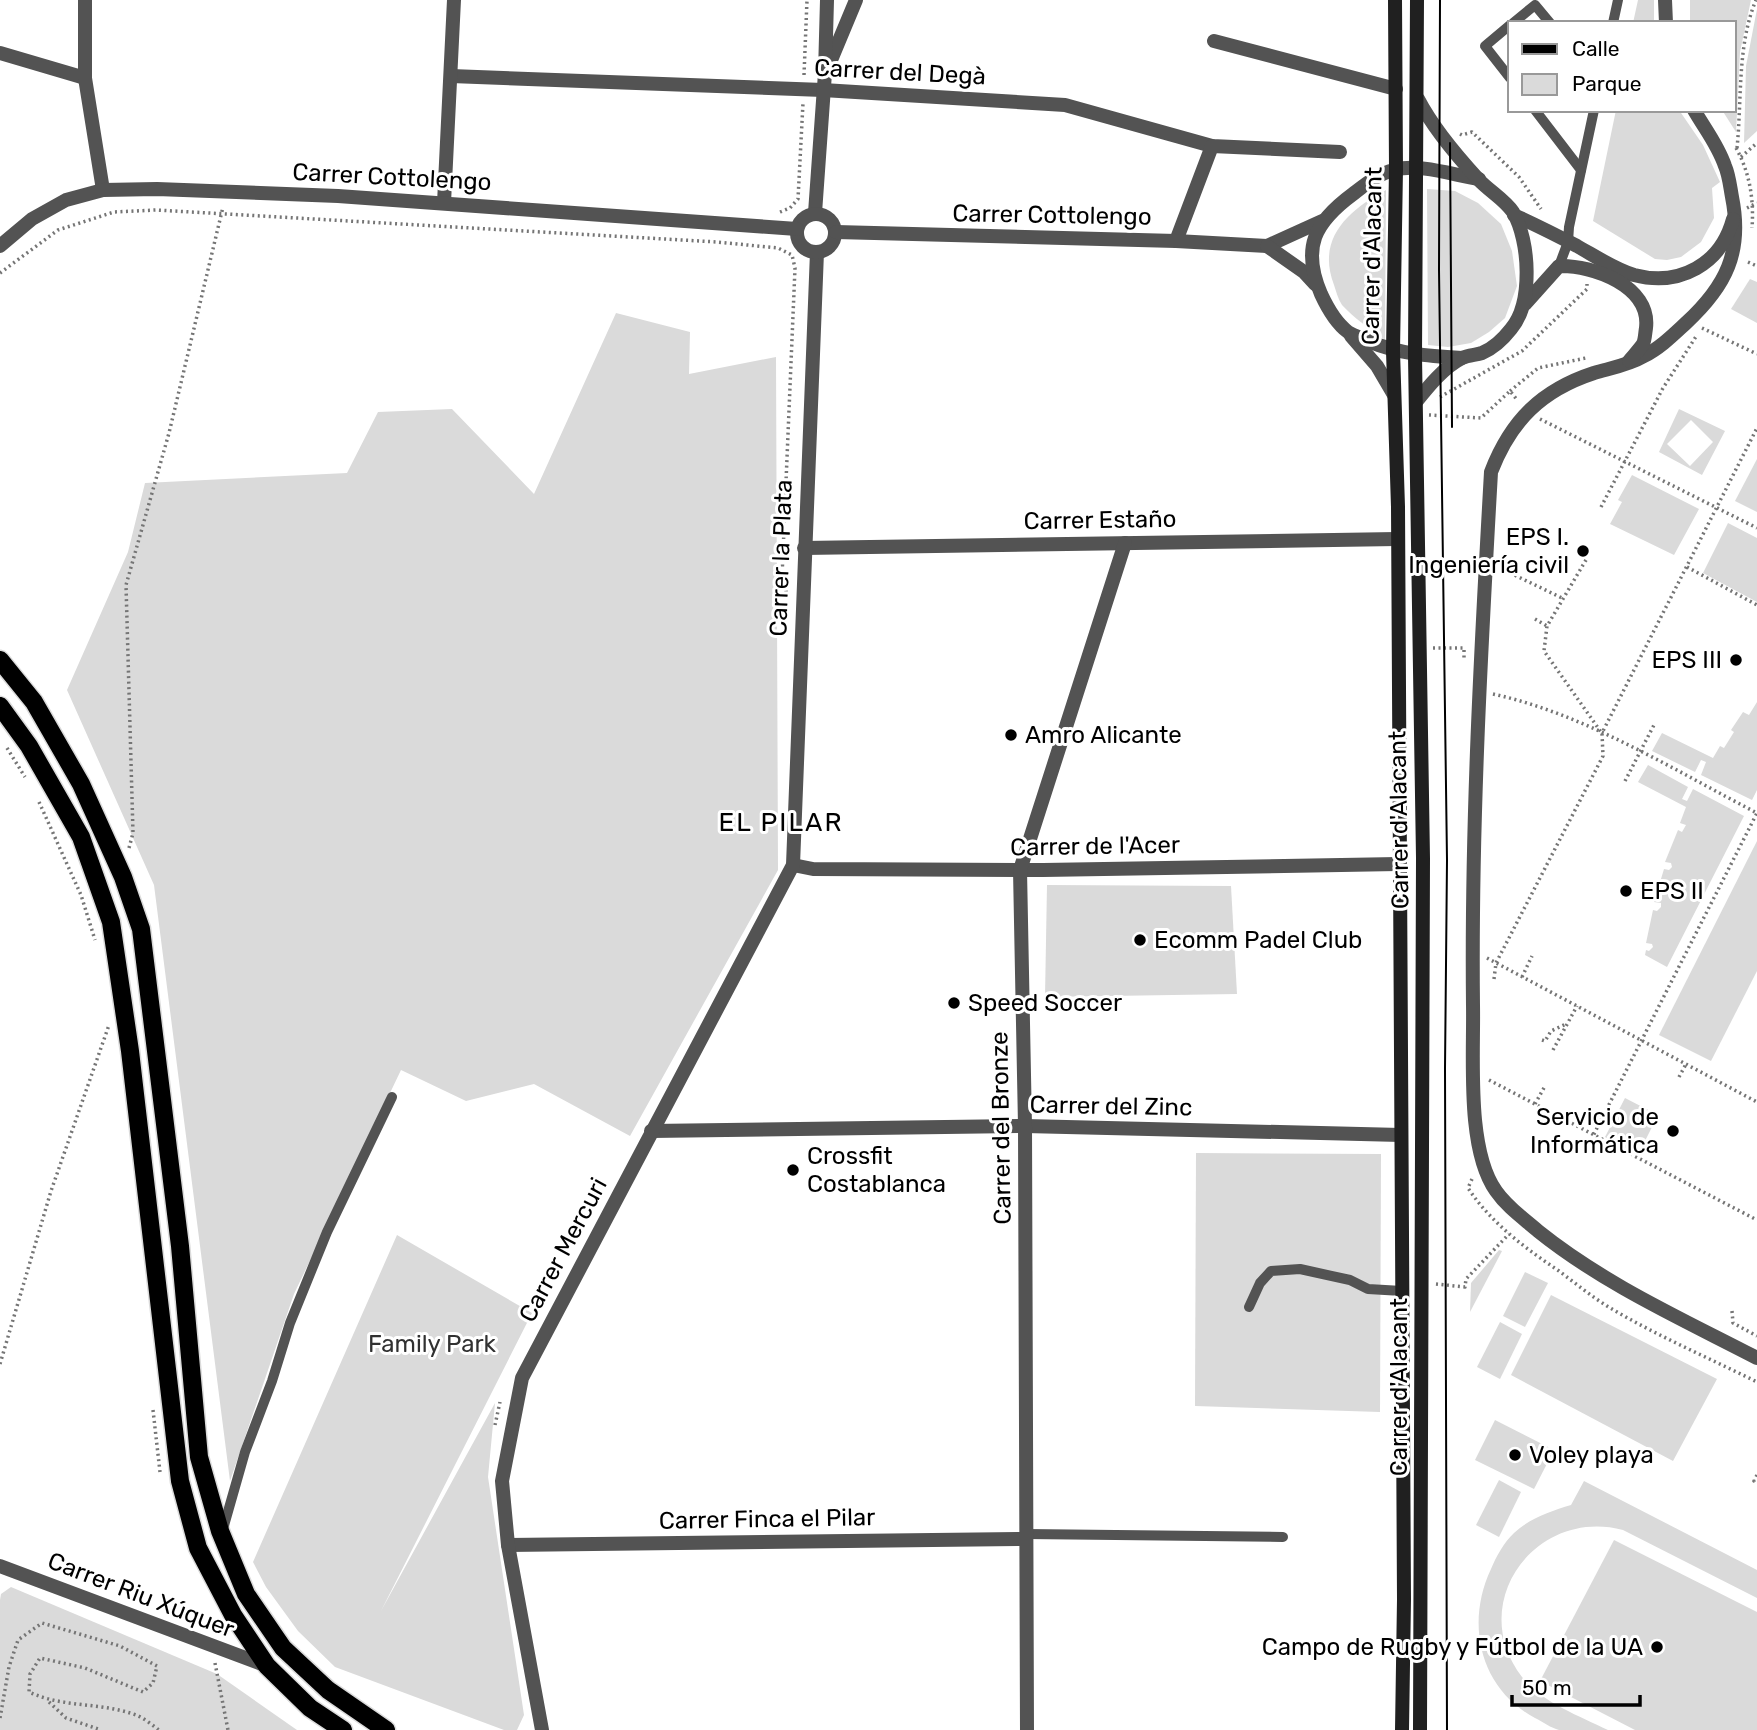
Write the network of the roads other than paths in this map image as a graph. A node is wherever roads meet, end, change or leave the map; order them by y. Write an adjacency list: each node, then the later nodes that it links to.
1 (85, 0): 19 (street)
2 (454, 0): 18 (street)
3 (827, 0): 16 (street)
4 (856, 0): 16 (street)
5 (1395, 0): 21 (main road, Carrer d'Alacant)
6 (1418, 0): 22 (main road)
7 (1618, 0): 11 (lane)
8 (1665, 0): 12 (street)
9 (1516, 21): 10 (lane)
10 (1548, 21)
11 (1613, 21)
12 (1666, 21)
13 (1508, 27): 17 (lane)
14 (1214, 41): 21 (street)
15 (0, 53): 19 (street)
16 (825, 73): 20 (street)
17 (1508, 75)
18 (451, 76): 20 (street, Carrer del Degà); 33 (street)
19 (85, 78): 32 (street)
20 (823, 89): 26 (street, Carrer del Degà); 35 (street)
21 (1396, 89): 28 (main road, Carrer d'Alacant)
22 (1418, 99): 29 (main road, Carrer d'Alacant); 31 (street)
23 (1537, 112): 30 (lane)
24 (1594, 112): 30 (lane)
25 (1695, 112): 34 (street)
26 (1212, 146): 27 (street, Carrer del Degà); 41 (street)
27 (1340, 152)
28 (1396, 169): 29 (street); 37 (street); 49 (main road, Carrer d'Alacant)
29 (1417, 169): 31 (street); 50 (main road, Carrer d'Alacant)
30 (1581, 170): 40 (lane)
31 (1479, 179): 36 (street)
32 (103, 190): 33 (street, Carrer Cottolengo); 42 (street, Carrer Cottolengo)
33 (444, 203): 38 (street, Carrer Cottolengo)
34 (1735, 211): 40 (street); 52 (street)
35 (816, 214): 38 (street); 39 (street)
36 (1514, 215): 40 (street); 47 (street)
37 (1322, 221): 43 (street); 46 (street)
38 (797, 229): 44 (street)
39 (835, 232): 41 (street, Carrer Cottolengo); 44 (street)
40 (1569, 234): 45 (lane)
41 (1176, 241): 43 (street, Carrer Cottolengo)
42 (0, 246)
43 (1266, 246): 46 (street)
44 (817, 252): 57 (street, Carrer la Plata)
45 (1559, 266): 47 (street); 52 (street)
46 (1318, 286): 48 (street)
47 (1524, 305): 51 (street)
48 (1348, 332): 49 (street); 53 (street)
49 (1393, 351): 50 (street); 53 (main road, Carrer d'Alacant)
50 (1415, 356): 51 (street); 54 (main road, Carrer d'Alacant)
51 (1462, 358): 54 (street)
52 (1626, 364): 69 (street)
53 (1394, 395): 55 (main road, Carrer d'Alacant)
54 (1421, 410): 81 (main road, Carrer d'Alacant)
55 (1397, 539): 56 (street, Carrer Estaño); 60 (main road, Carrer d'Alacant)
56 (1125, 543): 57 (street, Carrer Estaño); 62 (street, Carrer del Bronze)
57 (804, 548): 61 (street, Carrer la Plata)
58 (0, 660): 70 (main road)
59 (0, 706): 75 (main road)
60 (1398, 864): 62 (street, Carrer de l'Acer); 66 (main road, Carrer d'Alacant)
61 (793, 865): 62 (street, Carrer de l'Acer); 65 (street, Carrer Mercuri)
62 (1020, 870): 64 (street, Carrer del Bronze)
63 (393, 1097): 70 (lane)
64 (1025, 1126): 65 (street, Carrer del Zinc); 66 (street, Carrer del Zinc); 71 (street, Carrer del Bronze)
65 (651, 1131): 73 (street, Carrer Mercuri)
66 (1401, 1135): 67 (main road, Carrer d'Alacant)
67 (1402, 1292): 68 (lane); 80 (main road, Carrer d'Alacant)
68 (1249, 1307)
69 (1757, 1358)
70 (221, 1535): 77 (main road)
71 (1026, 1536): 72 (lane); 73 (street, Carrer Finca el Pilar); 79 (street, Carrer del Bronze)
72 (1283, 1537)
73 (508, 1545): 78 (street, Carrer Mercuri)
74 (0, 1566): 75 (street, Carrer Riu Xúquer)
75 (267, 1667): 76 (main road)
76 (343, 1730)
77 (386, 1730)
78 (542, 1730)
79 (1027, 1730)
80 (1402, 1730)
81 (1420, 1730)

